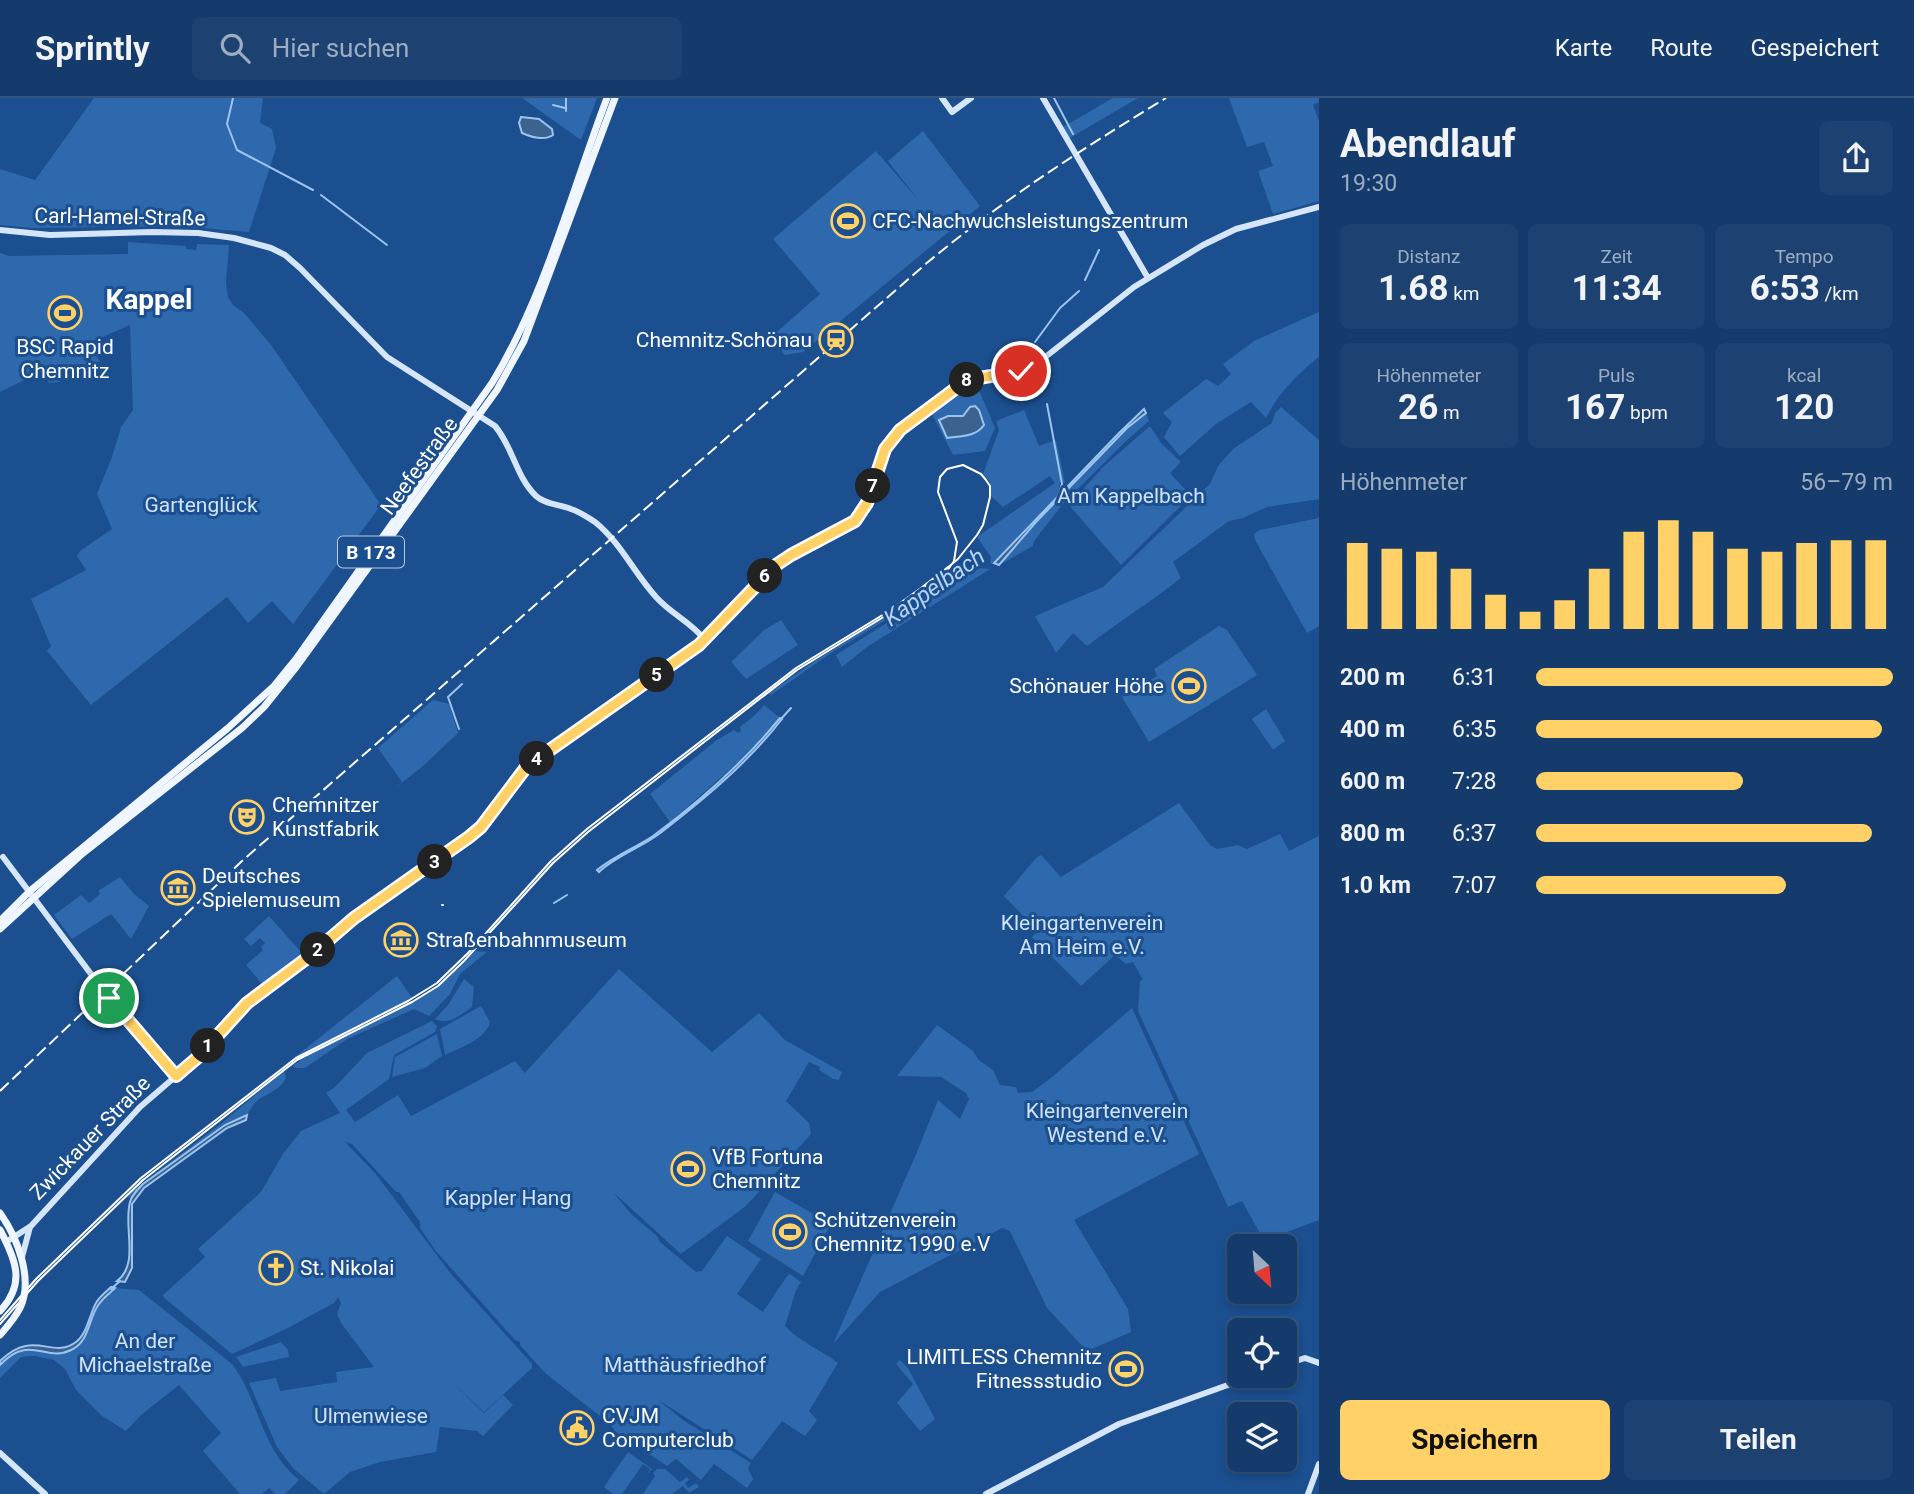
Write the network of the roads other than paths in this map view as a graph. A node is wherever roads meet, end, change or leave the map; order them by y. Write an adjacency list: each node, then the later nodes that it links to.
1 (607, 98): 9 (main road, Neefestraße / B 173)
2 (615, 98): 9 (main road, Neefestraße / B 173)
3 (942, 98): 4 (main road)
4 (971, 98)
5 (1043, 98): 8 (main road)
6 (1319, 207): 8 (main road, Zwickauer Straße)
7 (0, 230): 9 (main road, Carl-Hamel-Straße)
8 (1148, 278): 10 (main road, Zwickauer Straße)
9 (475, 413): 10 (main road, Carl-Hamel-Straße); 12 (main road, Neefestraße / B 173)
10 (705, 640): 15 (main road, Zwickauer Straße)
11 (3, 857): 12 (main road)
12 (33, 894): 13 (main road, Neefestraße / B 173); 14 (main road, Neefestraße / B 173); 15 (main road)
13 (0, 921)
14 (0, 929)
15 (176, 1076): 17 (main road, Zwickauer Straße)
16 (0, 1213): 19 (main road)
17 (31, 1226): 19 (main road, Zwickauer Straße); 21 (main road, Zwickauer Straße)
18 (0, 1230): 20 (main road)
19 (14, 1238): 20 (main road, Zwickauer Straße); 21 (main road)
20 (6, 1242): 22 (main road)
21 (22, 1263): 23 (main road, Zwickauer Straße)
22 (0, 1311)
23 (0, 1335)
24 (1297, 1360): 25 (main road)
25 (1319, 1363)
26 (1227, 1385): 30 (main road)
27 (0, 1453): 29 (main road)
28 (1319, 1464): 31 (main road)
29 (45, 1494)
30 (986, 1494)
31 (1308, 1494)

